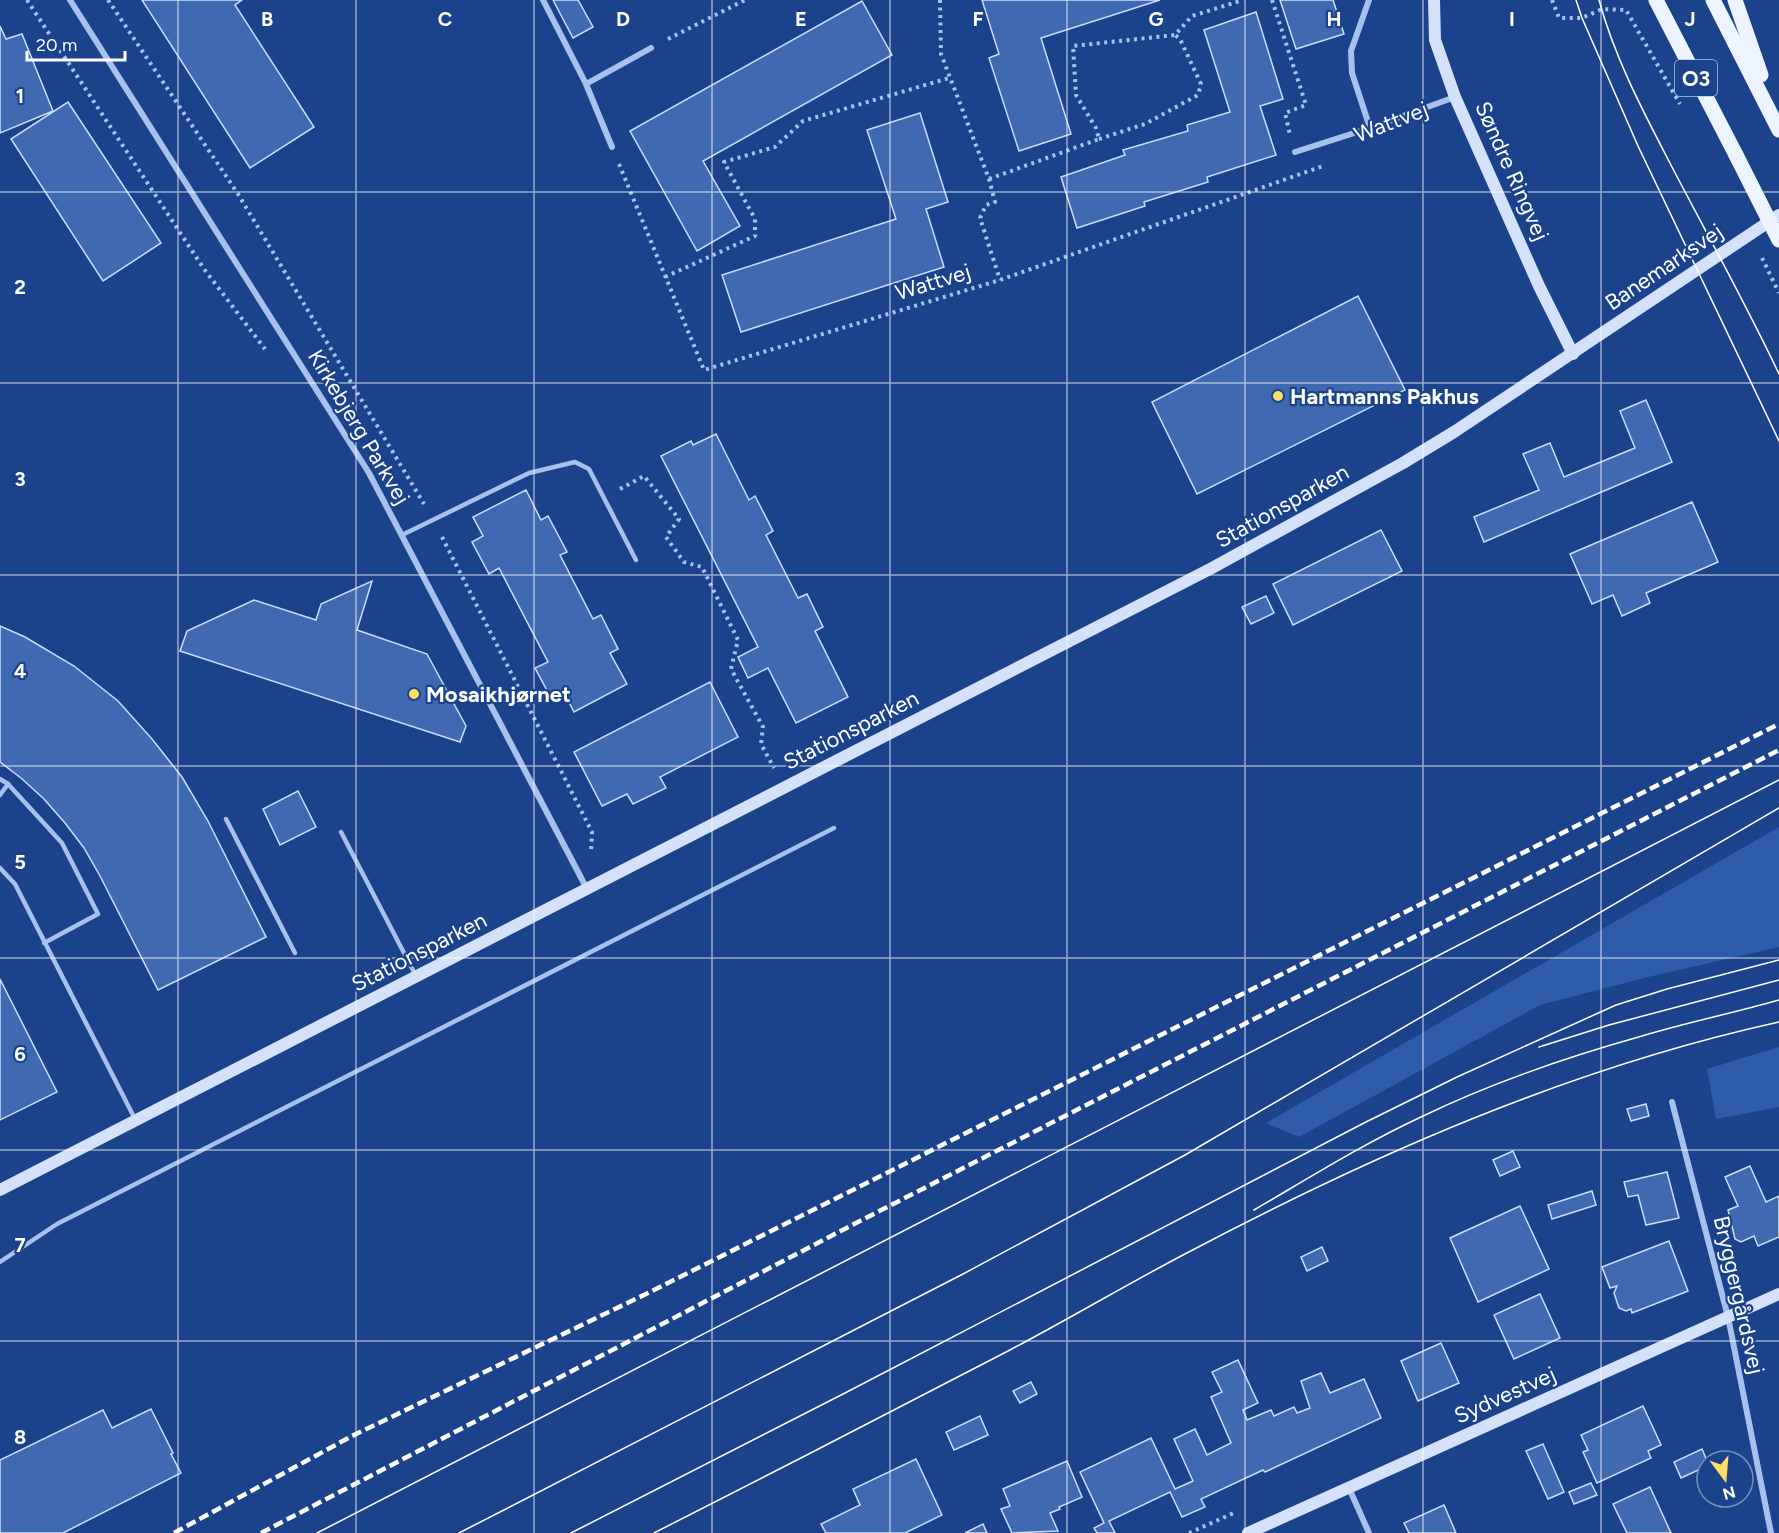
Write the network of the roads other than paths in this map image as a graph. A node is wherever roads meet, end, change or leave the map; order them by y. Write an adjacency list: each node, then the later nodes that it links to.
1 (70, 0): 18 (street, Kirkebjerg Parkvej)
2 (543, 0): 9 (street)
3 (1369, 0): 11 (street)
4 (1434, 0): 10 (street, Søndre Ringvej)
5 (1656, 0): 16 (main road, O3, bridge)
6 (1713, 0): 12 (main road, O3)
7 (1735, 0): 12 (main road)
8 (651, 48): 9 (street)
9 (586, 84): 13 (street)
10 (1455, 97): 11 (street); 17 (street, Søndre Ringvej)
11 (1370, 128): 14 (street)
12 (1779, 129)
13 (612, 147)
14 (1295, 152)
15 (1779, 215): 17 (street, Banemarksvej)
16 (1779, 240)
17 (1573, 354): 27 (street, Stationsparken)
18 (402, 535): 19 (lane); 27 (street, Kirkebjerg Parkvej)
19 (636, 560)
20 (0, 779): 21 (lane)
21 (8, 784): 22 (lane); 28 (lane)
22 (0, 795)
23 (226, 819): 29 (lane)
24 (834, 828): 34 (lane)
25 (341, 832): 30 (lane)
26 (0, 868): 28 (lane)
27 (587, 890): 30 (street, Stationsparken)
28 (44, 943): 32 (lane)
29 (295, 953)
30 (417, 977): 32 (street, Stationsparken)
31 (1672, 1102): 36 (street, Bryggergårdsvej)
32 (136, 1121): 33 (street, Stationsparken)
33 (0, 1190)
34 (0, 1262)
35 (1779, 1294): 36 (street, Sydvestvej)
36 (1728, 1317): 37 (street, Sydvestvej); 40 (street, Bryggergårdsvej)
37 (1349, 1488): 38 (street, Sydvestvej); 39 (street)
38 (1248, 1533)
39 (1369, 1533)
40 (1771, 1533)

